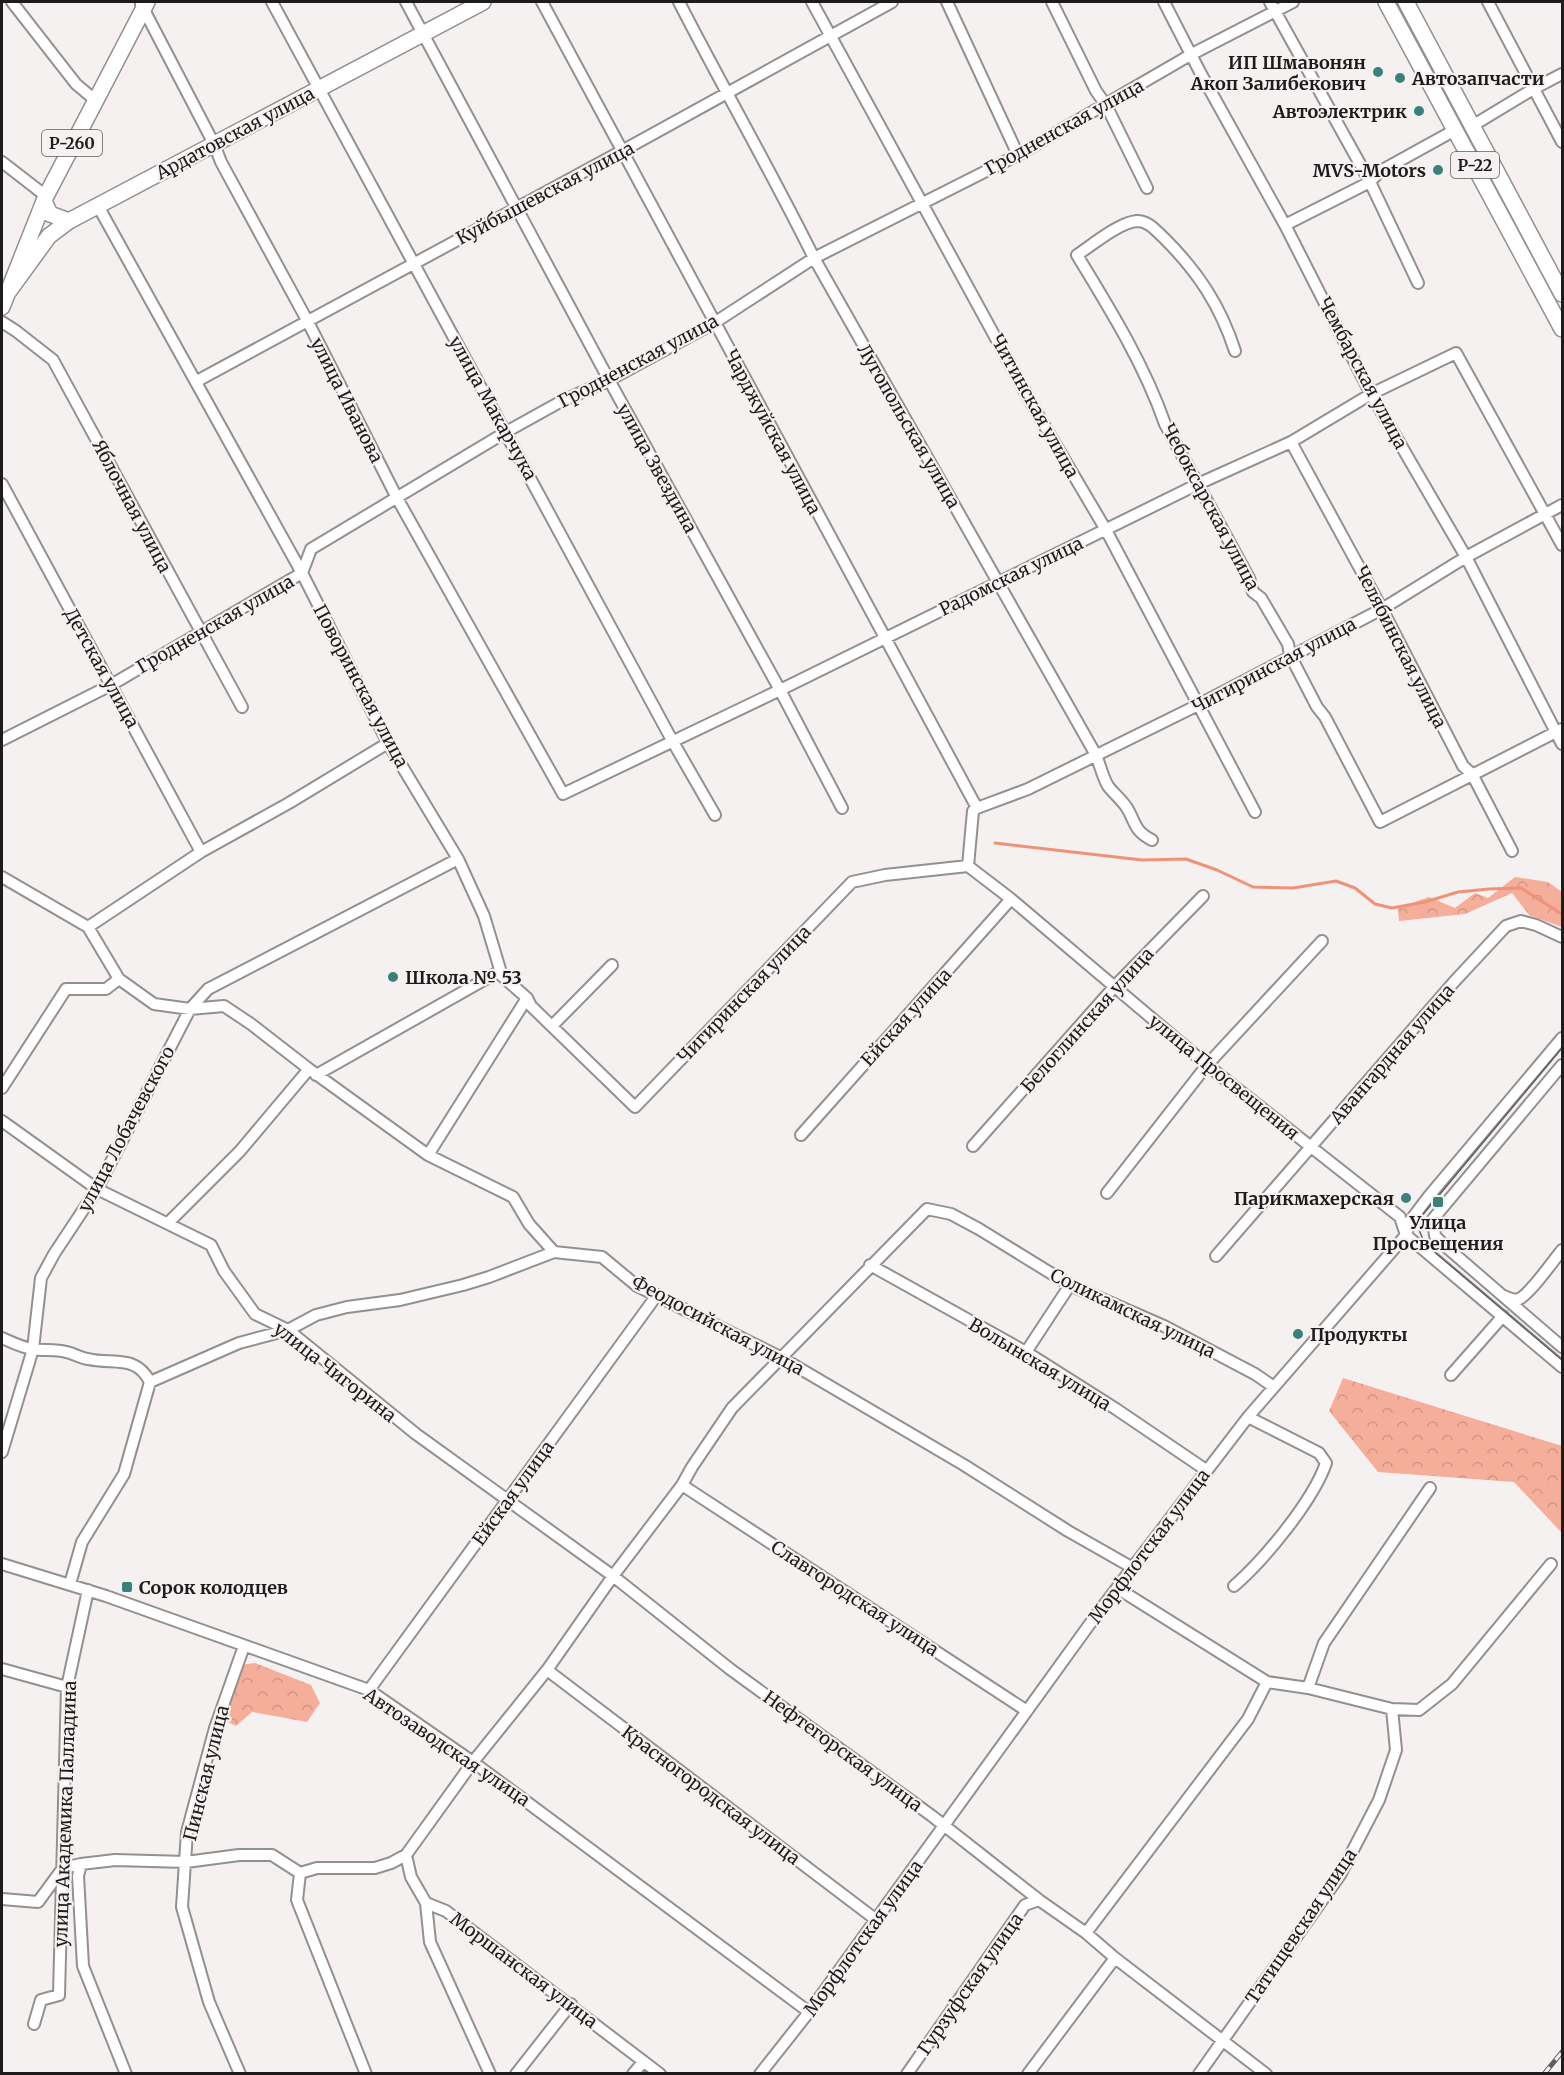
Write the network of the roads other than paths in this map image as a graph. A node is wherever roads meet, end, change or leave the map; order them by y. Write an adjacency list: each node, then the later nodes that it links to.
1 (12, 2): 25 (street)
2 (272, 2): 23 (street, улица Макарчука)
3 (406, 2): 18 (street, улица Звездина)
4 (483, 2): 18 (highway, Ардатовская улица / Р-260)
5 (542, 2): 31 (street, Чарджуйская улица)
6 (679, 2): 24 (street, Лугопольская улица)
7 (812, 2): 19 (street, Читинская улица)
8 (892, 2): 19 (street, Куйбышевская улица)
9 (947, 2): 32 (street)
10 (1052, 2): 26 (street)
11 (1164, 2): 20 (street, Чембарская улица)
12 (1293, 2): 17 (street, Гродненская улица)
13 (1386, 2): 28 (highway, Р-22)
14 (1406, 2): 27 (highway, Р-22)
15 (1488, 2): 22 (street)
16 (144, 4): 25 (highway, Р-260); 30 (street, улица Иванова)
17 (1273, 6): 20 (street, Гродненская улица); 34 (street)
18 (423, 34): 23 (highway, Ардатовская улица / Р-260); 39 (street, улица Звездина)
19 (830, 36): 24 (street, Куйбышевская улица); 37 (street, Читинская улица)
20 (1192, 54): 26 (street, Гродненская улица); 41 (street, Чембарская улица)
21 (1563, 74): 22 (street)
22 (1535, 88): 27 (street); 29 (street)
23 (318, 89): 30 (highway, Ардатовская улица / Р-260); 43 (street, улица Макарчука)
24 (726, 93): 31 (street, Куйбышевская улица); 42 (street, Лугопольская улица)
25 (95, 100): 36 (highway, Р-260)
26 (1107, 105): 32 (street, Гродненская улица); 35 (street)
27 (1472, 126): 46 (highway, Р-22)
28 (1455, 130): 34 (street); 51 (highway, Р-22)
29 (1563, 142)
30 (214, 144): 38 (highway, Ардатовская улица / Р-260); 49 (street, улица Иванова)
31 (622, 151): 39 (street, Куйбышевская улица); 50 (street, Чарджуйская улица)
32 (1018, 155): 37 (street, Гродненская улица)
33 (2, 162): 36 (street)
34 (1370, 182): 41 (street); 44 (street)
35 (1147, 188)
36 (45, 199): 40 (highway); 45 (highway, Р-260)
37 (921, 204): 42 (street, Гродненская улица); 63 (street, Читинская улица)
38 (98, 206): 40 (highway, Ардатовская улица / Р-260); 54 (street, Поворинская улица)
39 (518, 208): 43 (street, Куйбышевская улица); 53 (street, улица Звездина)
40 (69, 221): 45 (highway, Ардатовская улица / Р-260)
41 (1286, 225): 55 (street, Чембарская улица)
42 (814, 258): 50 (street, Гродненская улица); 67 (street, Лугопольская улица)
43 (414, 263): 49 (street, Куйбышевская улица); 56 (street, улица Макарчука)
44 (1418, 283)
45 (9, 291): 47 (highway, Р-260)
46 (1562, 293)
47 (2, 308)
48 (2, 322): 69 (street, Яблочная улица)
49 (308, 322): 54 (street, Куйбышевская улица); 60 (street, улица Иванова)
50 (714, 323): 53 (street, Гродненская улица); 70 (street, Чарджуйская улица)
51 (1563, 329)
52 (1235, 351): 59 (street, Чебоксарская улица)
53 (609, 380): 56 (street, Гродненская улица); 73 (street, улица Звездина)
54 (197, 381): 66 (street, Поворинская улица)
55 (1371, 394): 57 (street, Радомская улица); 62 (street, Радомская улица); 65 (street, Чембарская улица)
56 (506, 432): 60 (street, Гродненская улица); 78 (street, улица Макарчука)
57 (1291, 442): 59 (street, Радомская улица); 68 (street, Челябинская улица)
58 (2, 484): 72 (street, Детская улица)
59 (1198, 484): 63 (street, Радомская улица); 71 (street, Чебоксарская улица)
60 (397, 498): 66 (street, Гродненская улица); 83 (street, улица Иванова)
61 (1563, 505): 62 (street, Чигиринская улица)
62 (1545, 514): 64 (street); 65 (street, Чигиринская улица)
63 (1106, 530): 67 (street, Радомская улица); 74 (street, Читинская улица)
64 (1563, 545)
65 (1466, 557): 68 (street, Чигиринская улица); 76 (street, Чембарская улица)
66 (302, 573): 69 (street, Гродненская улица); 79 (street, Поворинская улица)
67 (997, 582): 70 (street, Радомская улица); 81 (street, Лугопольская улица)
68 (1382, 609): 71 (street, Чигиринская улица); 82 (street, Челябинская улица)
69 (201, 633): 72 (street, Гродненская улица); 75 (street, Яблочная улица)
70 (884, 638): 73 (street, Радомская улица); 85 (street, Чарджуйская улица)
71 (1290, 655): 74 (street, Чигиринская улица); 82 (street, Чебоксарская улица)
72 (111, 684): 77 (street, Гродненская улица); 90 (street, Детская улица)
73 (780, 690): 78 (street, Радомская улица); 84 (street, улица Звездина)
74 (1197, 705): 81 (street, Чигиринская улица); 86 (street, Читинская улица)
75 (242, 707)
76 (1559, 731): 80 (street, Чембарская улица); 82 (street)
77 (2, 740)
78 (673, 742): 83 (street, Радомская улица); 87 (street, улица Макарчука)
79 (388, 743): 90 (street); 91 (street, Поворинская улица)
80 (1563, 744)
81 (1096, 755): 85 (street, Чигиринская улица); 88 (street, Лугопольская улица)
82 (1472, 774): 89 (street, Челябинская улица)
83 (563, 794)
84 (842, 808)
85 (976, 808): 92 (street)
86 (1255, 812)
87 (715, 814)
88 (1152, 840)
89 (1512, 851)
90 (201, 852): 96 (street)
91 (459, 859): 100 (street, Поворинская улица); 104 (street, улица Лобачевского)
92 (968, 866): 95 (street, улица Просвещения); 111 (street, Чигиринская улица)
93 (2, 877): 96 (street)
94 (1203, 896): 102 (street, Белоглинская улица)
95 (1011, 899): 102 (street, улица Просвещения); 113 (street, Ейская улица)
96 (88, 927): 101 (street)
97 (1563, 937): 115 (street, Авангардная улица)
98 (1322, 941): 107 (street)
99 (612, 965): 105 (street)
100 (500, 971): 103 (street, Поворинская улица); 109 (street)
101 (119, 979): 104 (street); 110 (street)
102 (1115, 986): 107 (street, улица Просвещения); 114 (street, Белоглинская улица)
103 (526, 998): 105 (street, Поворинская улица); 116 (street)
104 (190, 1009): 109 (street); 117 (street, улица Лобачевского)
105 (552, 1026): 111 (street, Поворинская улица)
106 (1563, 1038): 120 (street, Морфлотская улица)
107 (1207, 1065): 115 (street, улица Просвещения); 118 (street)
108 (1563, 1065): 128 (street)
109 (312, 1072): 116 (street); 119 (street)
110 (2, 1088)
111 (635, 1107)
112 (2, 1121): 117 (street, улица Чигорина)
113 (801, 1135)
114 (972, 1146)
115 (1312, 1148): 120 (street, улица Просвещения); 123 (street, Авангардная улица)
116 (428, 1155): 122 (street)
117 (97, 1189): 119 (street, улица Чигорина); 134 (street, улица Лобачевского)
118 (1107, 1193)
119 (168, 1223): 131 (street, улица Чигорина)
120 (1406, 1235): 129 (street, улица Просвещения); 140 (street, Морфлотская улица)
121 (1563, 1250): 126 (street)
122 (554, 1252): 127 (street, Феодосийская улица); 131 (street)
123 (1216, 1256)
124 (870, 1265): 125 (street, Соликамская улица); 135 (street, Волынская улица); 136 (street)
125 (1070, 1285): 135 (street); 140 (street, Соликамская улица)
126 (1527, 1293): 128 (street); 130 (street)
127 (657, 1295): 136 (street, Феодосийская улица); 147 (street, Ейская улица)
128 (1501, 1295): 130 (street)
129 (1503, 1316): 137 (street, улица Просвещения); 138 (street)
130 (1530, 1320): 133 (street)
131 (288, 1330): 139 (street); 142 (street, улица Чигорина)
132 (2, 1338): 134 (street)
133 (1563, 1347)
134 (33, 1349): 139 (street); 143 (street, улица Лобачевского)
135 (1026, 1352): 144 (street, Волынская улица)
136 (782, 1358): 145 (street); 150 (street, Феодосийская улица)
137 (1563, 1367)
138 (1450, 1375)
139 (150, 1382): 152 (street)
140 (1274, 1387): 141 (street, Морфлотская улица)
141 (1248, 1417): 144 (street, Морфлотская улица); 153 (street)
142 (416, 1434): 147 (street, Нефтегорская улица)
143 (2, 1452)
144 (1206, 1470): 150 (street, Морфлотская улица)
145 (682, 1485): 151 (street); 164 (street, Славгородская улица)
146 (1430, 1488): 161 (street)
147 (507, 1501): 151 (street, Нефтегорская улица); 162 (street, Ейская улица)
148 (2, 1564): 152 (street, Автозаводская улица)
149 (1551, 1564): 163 (street)
150 (1133, 1568): 154 (street, Морфлотская улица)
151 (613, 1576): 158 (street); 166 (street, Нефтегорская улица)
152 (70, 1584): 155 (street, Автозаводская улица)
153 (1234, 1586)
154 (1117, 1588): 159 (street); 164 (street, Морфлотская улица)
155 (88, 1590): 156 (street, Автозаводская улица); 160 (street, улица Академика Палладина)
156 (243, 1646): 162 (street, Автозаводская улица); 168 (street, Пинская улица)
157 (2, 1669): 160 (street)
158 (547, 1670): 165 (street); 175 (street, Красногородская улица)
159 (1267, 1682): 161 (street); 176 (street)
160 (66, 1687): 170 (street, улица Академика Палладина)
161 (1308, 1688): 163 (street)
162 (369, 1690): 165 (street, Автозаводская улица)
163 (1392, 1709): 181 (street, Татищевская улица)
164 (1028, 1711): 166 (street, Морфлотская улица)
165 (473, 1762): 167 (street); 179 (street, Автозаводская улица)
166 (945, 1826): 173 (street, Нефтегорская улица); 175 (street, Морфлотская улица)
167 (406, 1855): 171 (street); 174 (street)
168 (186, 1862): 169 (street); 171 (street); 184 (street, Пинская улица)
169 (81, 1864): 170 (street); 183 (street)
170 (63, 1868): 172 (street); 180 (street, улица Академика Палладина)
171 (300, 1873): 185 (street)
172 (2, 1899)
173 (1039, 1900): 176 (street, Нефтегорская улица); 191 (street, Гурзуфская улица)
174 (426, 1903): 178 (street, Моршанская улица); 186 (street)
175 (875, 1919): 179 (street, Морфлотская улица)
176 (1086, 1933): 177 (street, Нефтегорская улица)
177 (1115, 1959): 181 (street, Нефтегорская улица); 192 (street)
178 (571, 2004): 182 (street, Моршанская улица); 187 (street)
179 (809, 2012): 190 (street, Морфлотская улица)
180 (34, 2024)
181 (1224, 2040): 193 (street, Татищевская улица); 194 (street, Нефтегорская улица)
182 (643, 2062): 188 (street); 189 (street, Моршанская улица)
183 (126, 2073)
184 (240, 2073)
185 (366, 2073)
186 (490, 2073)
187 (516, 2073)
188 (633, 2073)
189 (660, 2073)
190 (760, 2073)
191 (907, 2073)
192 (1028, 2073)
193 (1199, 2073)
194 (1266, 2073)

